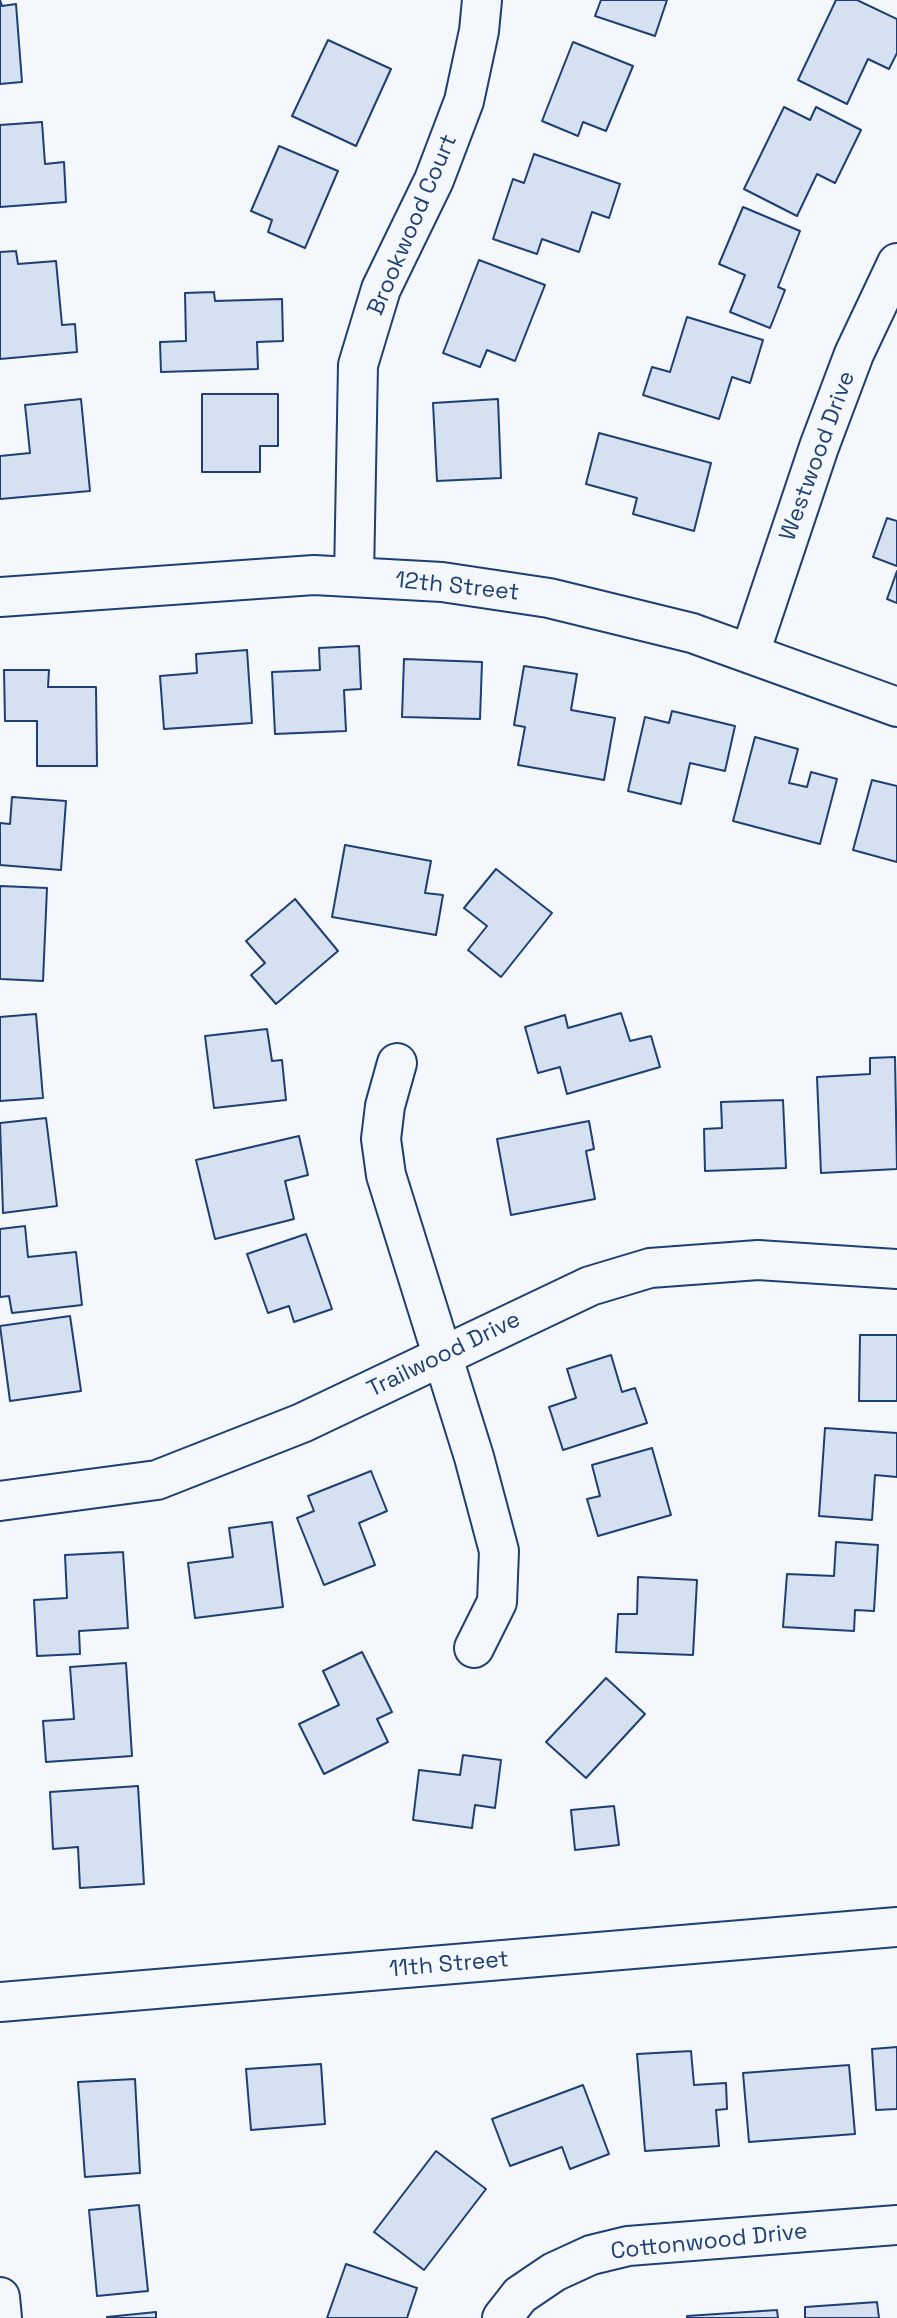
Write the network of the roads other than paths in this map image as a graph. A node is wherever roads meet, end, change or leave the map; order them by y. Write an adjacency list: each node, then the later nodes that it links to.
1 (482, 0): 3 (street, Brookwood Court)
2 (897, 263): 5 (street, Westwood Drive)
3 (354, 577): 4 (street, 12th Street); 5 (street, 12th Street)
4 (0, 597)
5 (750, 653): 6 (street, 12th Street)
6 (897, 706)
7 (397, 1063): 9 (street)
8 (897, 1269): 9 (street, Trailwood Drive)
9 (443, 1355): 10 (street, Trailwood Drive); 11 (street)
10 (0, 1501)
11 (474, 1648)
12 (897, 1927): 13 (street, 11th Street)
13 (0, 2002)
14 (897, 2225): 17 (street, Cottonwood Drive)
15 (0, 2297): 16 (street)
16 (2, 2318)
17 (502, 2318)

